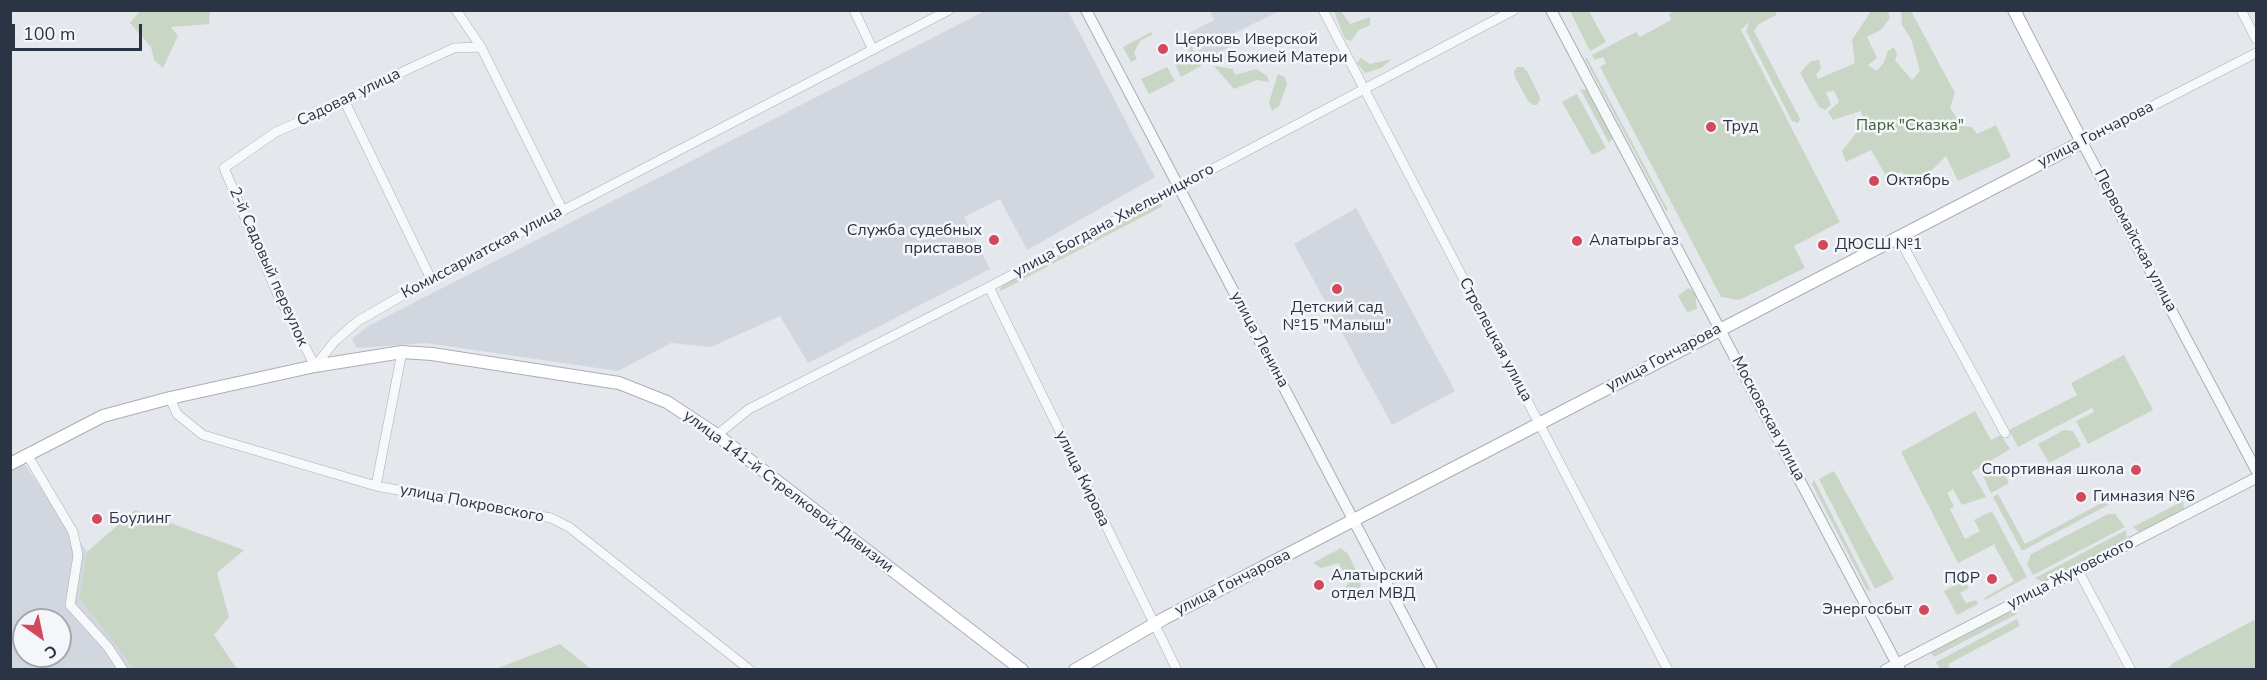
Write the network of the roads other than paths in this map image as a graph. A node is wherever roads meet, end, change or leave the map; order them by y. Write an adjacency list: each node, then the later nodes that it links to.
1 (456, 10): 11 (street)
2 (854, 10): 12 (street)
3 (949, 10): 12 (street, Комиссариатская улица)
4 (1086, 10): 18 (street, улица Ленина)
5 (1323, 10): 14 (street, Стрелецкая улица)
6 (1514, 10): 14 (street, улица Богдана Хмельницкого)
7 (1551, 10): 23 (street, Московская улица)
8 (2014, 10): 16 (main road, Первомайская улица)
9 (2241, 10): 10 (street)
10 (2256, 39)
11 (481, 47): 15 (street, Садовая улица); 19 (street)
12 (873, 50): 19 (street, Комиссариатская улица)
13 (2256, 53): 16 (street, улица Гончарова)
14 (1363, 88): 18 (street, улица Богдана Хмельницкого); 27 (street, Стрелецкая улица)
15 (345, 102): 17 (street, Садовая улица); 21 (street)
16 (2082, 142): 20 (main road, улица Гончарова); 32 (street, Первомайская улица)
17 (224, 168): 25 (street, 2-й Садовый переулок)
18 (1179, 187): 22 (street, улица Богдана Хмельницкого); 35 (street, улица Ленина)
19 (563, 211): 21 (street, Комиссариатская улица)
20 (1899, 238): 23 (main road, улица Гончарова); 28 (street)
21 (431, 279): 25 (street, Комиссариатская улица)
22 (989, 287): 29 (street, улица Богдана Хмельницкого); 37 (street, улица Кирова)
23 (1720, 329): 27 (main road, улица Гончарова); 38 (street, Московская улица)
24 (402, 352): 25 (main road, улица 141-й Стрелковой Дивизии); 29 (main road, улица 141-й Стрелковой Дивизии); 34 (street)
25 (315, 366): 26 (main road)
26 (170, 398): 30 (main road); 34 (street, улица Покровского)
27 (1539, 424): 35 (main road, улица Гончарова); 45 (street, Стрелецкая улица)
28 (2005, 433)
29 (717, 435): 41 (main road, улица 141-й Стрелковой Дивизии)
30 (28, 456): 31 (main road); 39 (street)
31 (10, 464)
32 (2256, 470)
33 (2256, 478): 36 (street, улица Жуковского)
34 (376, 486): 40 (street, улица Покровского)
35 (1355, 520): 37 (main road, улица Гончарова); 44 (street, улица Ленина)
36 (2078, 570): 38 (street, улица Жуковского); 47 (street)
37 (1154, 624): 42 (main road, улица Гончарова); 43 (street, улица Кирова)
38 (1898, 666): 46 (street, улица Жуковского)
39 (123, 669)
40 (750, 669)
41 (1022, 669)
42 (1075, 669)
43 (1177, 669)
44 (1432, 669)
45 (1668, 669)
46 (1885, 669)
47 (2131, 669)

